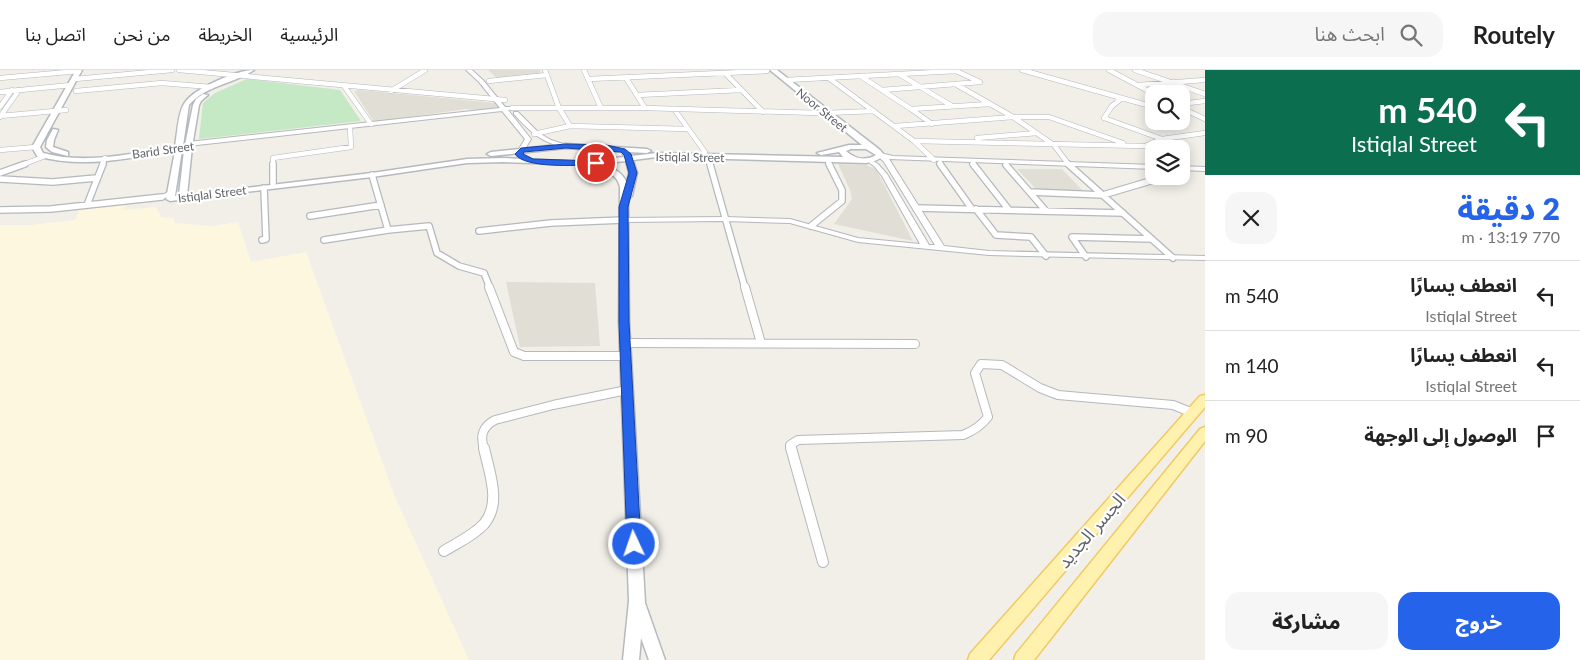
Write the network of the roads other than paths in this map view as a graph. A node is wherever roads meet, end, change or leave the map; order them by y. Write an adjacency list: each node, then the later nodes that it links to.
1 (26, 70): 26 (street)
2 (35, 70): 24 (street)
3 (87, 70): 29 (main road)
4 (172, 70): 19 (street)
5 (179, 70): 21 (street)
6 (260, 70): 21 (main road)
7 (425, 70): 50 (street)
8 (469, 70): 55 (street)
9 (480, 70): 36 (street)
10 (584, 70): 33 (street)
11 (659, 70): 27 (street)
12 (766, 70): 22 (street); 75 (main road, Noor Street)
13 (774, 70): 34 (main road, Noor Street)
14 (875, 70): 25 (street)
15 (1022, 70): 54 (street)
16 (1109, 70): 40 (street)
17 (1134, 70): 37 (street)
18 (955, 71): 23 (street); 39 (street)
19 (130, 72): 29 (street)
20 (546, 72): 36 (street); 64 (street)
21 (246, 73): 41 (street); 42 (main road); 97 (main road)
22 (725, 73): 27 (street); 38 (street)
23 (900, 74): 25 (street); 43 (street)
24 (32, 75): 26 (street); 29 (street)
25 (884, 75): 28 (street)
26 (22, 76): 32 (street)
27 (664, 76): 30 (street)
28 (862, 77): 31 (street); 49 (street)
29 (77, 78): 32 (street); 42 (street); 46 (street); 70 (main road); 71 (main road)
30 (626, 78): 33 (street); 47 (street)
31 (830, 78): 34 (street); 72 (street)
32 (0, 79)
33 (588, 79): 65 (street)
34 (786, 80): 75 (main road, Noor Street)
35 (1205, 80): 37 (street)
36 (489, 81): 56 (street)
37 (1170, 83): 40 (street); 52 (street)
38 (737, 85): 47 (street); 48 (street)
39 (958, 85): 43 (street); 59 (street)
40 (1140, 85): 44 (street)
41 (344, 86): 50 (street); 81 (street)
42 (211, 87): 101 (main road)
43 (921, 88): 49 (street); 61 (street)
44 (1145, 88)
45 (12, 90): 46 (street); 51 (street); 62 (street)
46 (20, 90): 76 (street)
47 (634, 90): 53 (street)
48 (742, 90): 53 (street); 73 (street)
49 (882, 90): 69 (street)
50 (391, 91): 55 (street)
51 (0, 92)
52 (1205, 94)
53 (637, 95): 66 (street)
54 (1122, 98): 60 (street); 91 (street)
55 (497, 100): 56 (street); 67 (street)
56 (505, 100): 63 (street)
57 (1205, 101): 58 (street)
58 (1190, 103)
59 (990, 104): 61 (street); 77 (street)
60 (1145, 104)
61 (952, 106): 69 (street)
62 (0, 107)
63 (512, 108): 64 (street); 67 (street, Barid Street); 89 (street)
64 (559, 108): 65 (street); 84 (street)
65 (601, 108): 66 (street)
66 (645, 108): 68 (street)
67 (504, 109): 81 (street, Barid Street); 105 (street)
68 (674, 109): 73 (street); 87 (street)
69 (911, 109): 82 (street)
70 (57, 110): 71 (street); 76 (street); 95 (main road)
71 (66, 110): 79 (main road)
72 (874, 111): 75 (street); 85 (street)
73 (763, 112): 75 (street)
74 (1190, 112): 80 (street)
75 (822, 113): 102 (main road, Noor Street); 103 (main road, Noor Street)
76 (0, 116)
77 (1013, 117): 82 (street); 90 (street); 99 (street)
78 (1190, 117): 80 (street)
79 (62, 118)
80 (1205, 120)
81 (371, 124): 86 (street, Barid Street)
82 (932, 124): 85 (street)
83 (57, 126): 94 (main road)
84 (570, 126): 87 (street); 89 (street)
85 (895, 126): 92 (street)
86 (350, 127): 97 (street, Barid Street); 130 (street)
87 (688, 129): 107 (street)
88 (1205, 133): 91 (street)
89 (534, 134): 98 (street)
90 (1037, 134): 93 (street); 96 (street)
91 (1162, 139)
92 (914, 141): 93 (street); 117 (street)
93 (938, 142): 96 (street)
94 (48, 143): 95 (main road); 101 (main road, Barid Street)
95 (37, 145): 104 (street); 109 (main road)
96 (1054, 145): 99 (street); 121 (street)
97 (188, 146): 101 (main road, Barid Street); 134 (main road)
98 (566, 146): 105 (main road, Istiqlal Street); 106 (main road, Istiqlal Street)
99 (1130, 146): 100 (street)
100 (1145, 146)
101 (179, 147): 110 (main road, Barid Street); 136 (main road)
102 (846, 148): 103 (main road, Istiqlal Street); 107 (main road, Istiqlal Street); 113 (main road, Noor Street)
103 (871, 148): 108 (main road, Noor Street)
104 (0, 150)
105 (521, 150): 115 (street); 130 (main road, Istiqlal Street)
106 (623, 150): 107 (main road, Istiqlal Street); 112 (main road)
107 (706, 155): 111 (main road, Istiqlal Street); 112 (main road, Istiqlal Street); 147 (street)
108 (880, 155): 114 (main road); 116 (street); 117 (street)
109 (45, 156): 110 (main road, Barid Street); 125 (street)
110 (105, 158): 128 (street)
111 (827, 158): 113 (main road, Istiqlal Street); 149 (street)
112 (629, 159): 118 (main road, Istiqlal Street); 139 (main road)
113 (857, 160): 114 (main road, Istiqlal Street)
114 (868, 160): 116 (street); 155 (street)
115 (532, 161): 118 (main road, Istiqlal Street); 126 (main road, Istiqlal Street)
116 (887, 161): 117 (street); 140 (street)
117 (937, 161): 119 (street); 121 (street); 141 (street)
118 (583, 164): 139 (main road)
119 (973, 164): 120 (street); 143 (street)
120 (1006, 165): 121 (street); 133 (street)
121 (1069, 165): 122 (street); 135 (street)
122 (1145, 168)
123 (1190, 168): 124 (street)
124 (1205, 169)
125 (0, 173)
126 (372, 175): 132 (main road, Istiqlal Street); 138 (street)
127 (0, 178): 128 (street)
128 (96, 180): 129 (street); 137 (street)
129 (0, 183)
130 (273, 183): 134 (main road, Istiqlal Street)
131 (1145, 183): 135 (street)
132 (264, 188): 134 (main road, Istiqlal Street); 153 (street)
133 (1030, 192): 135 (street); 144 (street)
134 (183, 195): 136 (main road, Istiqlal Street)
135 (1103, 195): 145 (street)
136 (168, 197): 137 (street)
137 (87, 205): 142 (street)
138 (381, 205): 146 (street); 150 (street)
139 (623, 207): 148 (main road)
140 (916, 208): 141 (street); 156 (street)
141 (974, 209): 143 (street); 157 (street)
142 (0, 210)
143 (1009, 210): 144 (street)
144 (1046, 211): 145 (street)
145 (1122, 213): 152 (street)
146 (310, 216)
147 (725, 219): 148 (street); 149 (street); 161 (street)
148 (623, 220): 151 (street); 163 (main road)
149 (811, 226): 155 (street)
150 (388, 230): 154 (street); 163 (street)
151 (479, 231)
152 (1152, 239): 158 (street); 159 (street)
153 (262, 240)
154 (324, 240)
155 (926, 246): 156 (street)
156 (941, 248): 157 (street)
157 (1046, 256): 158 (street)
158 (1086, 256): 159 (street)
159 (1173, 258): 160 (street)
160 (1205, 258)
161 (761, 343): 162 (street); 163 (street)
162 (915, 344)
163 (625, 349): 164 (main road)
164 (627, 390): 168 (street); 170 (main road)
165 (1205, 399): 166 (main road, الجسر الجديد)
166 (1193, 413): 169 (street); 173 (main road, الجسر الجديد)
167 (1205, 432): 174 (main road, الجسر الجديد)
168 (444, 551)
169 (823, 562)
170 (637, 601): 171 (main road); 172 (main road)
171 (631, 660)
172 (657, 660)
173 (977, 660)
174 (1023, 660)

